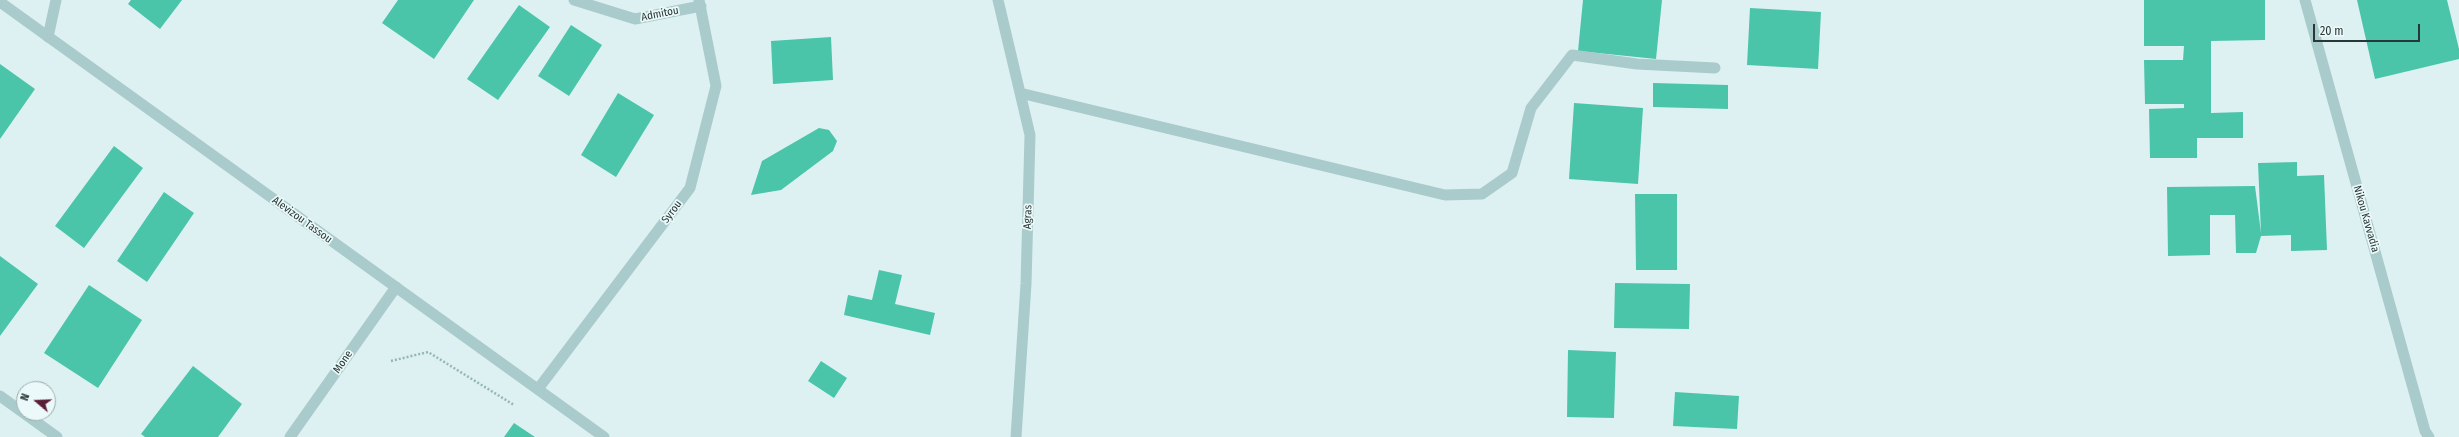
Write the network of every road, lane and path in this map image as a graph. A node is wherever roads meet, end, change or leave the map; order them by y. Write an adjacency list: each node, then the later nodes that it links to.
1 (56, 0): 7 (street)
2 (574, 0): 6 (street, Admitou)
3 (998, 0): 9 (street, Agras)
4 (2305, 0): 19 (street, Nikou Kavvadia)
5 (0, 2): 7 (street, Alevizou Tassou)
6 (700, 3): 12 (street, Syrou)
7 (48, 37): 10 (street, Alevizou Tassou)
8 (1715, 68): 9 (street)
9 (1020, 93): 18 (street, Agras)
10 (396, 287): 12 (street, Alevizou Tassou); 16 (street, Mone)
11 (391, 361): 14 (path)
12 (538, 390): 17 (street, Alevizou Tassou)
13 (0, 396): 15 (street)
14 (518, 407)
15 (57, 437)
16 (290, 437)
17 (604, 437)
18 (1016, 437)
19 (2429, 437)

